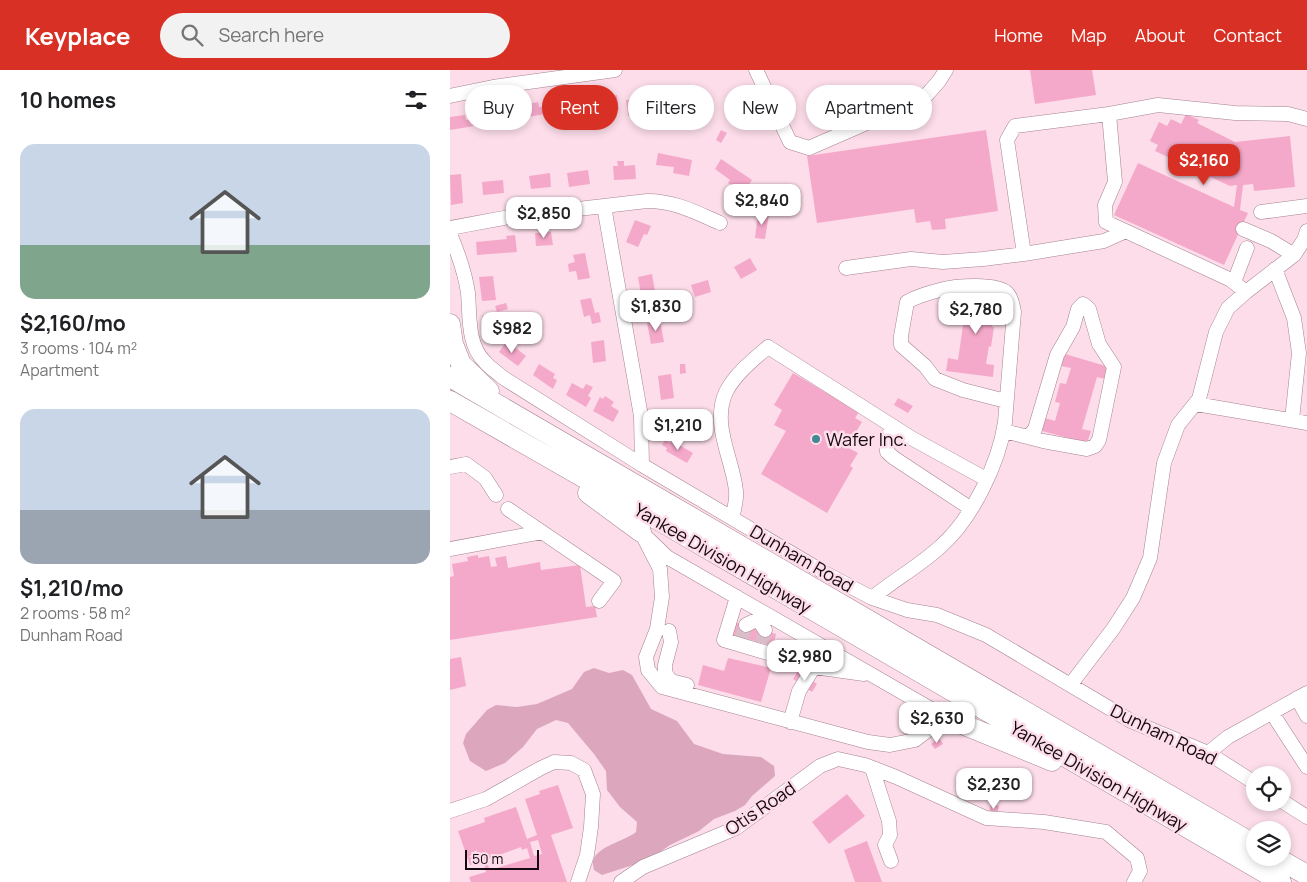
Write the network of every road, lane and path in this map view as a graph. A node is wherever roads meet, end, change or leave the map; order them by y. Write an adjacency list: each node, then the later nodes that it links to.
1 (615, 70): 4 (street)
2 (756, 70): 3 (street)
3 (946, 70)
4 (450, 96)
5 (1109, 114): 6 (street); 13 (street); 17 (street)
6 (1307, 120)
7 (604, 206): 10 (street); 11 (street); 34 (street)
8 (1307, 206): 9 (street)
9 (1261, 212)
10 (720, 223)
11 (450, 228)
12 (1244, 230): 18 (street)
13 (1126, 231): 17 (street); 21 (street)
14 (1307, 231): 18 (street)
15 (450, 234): 34 (street, Dunham Road)
16 (1247, 248): 21 (street)
17 (1024, 254): 19 (street)
18 (1294, 255): 20 (street)
19 (846, 268)
20 (1275, 269): 22 (street); 29 (street)
21 (1234, 282): 22 (street)
22 (1246, 292): 27 (street)
23 (450, 324): 28 (highway)
24 (450, 377): 28 (highway, Yankee Division Highway)
25 (1006, 401): 25 (street); 32 (street)
26 (450, 402): 42 (highway); 62 (highway, Yankee Division Highway)
27 (1196, 404): 29 (street); 51 (street)
28 (510, 412): 66 (highway, Yankee Division Highway)
29 (1292, 420): 30 (street)
30 (1307, 423)
31 (894, 427): 36 (street); 38 (street); 40 (street)
32 (1004, 431): 33 (street); 36 (street)
33 (1028, 437): 33 (street)
34 (642, 465): 40 (street, Dunham Road)
35 (450, 467): 37 (street)
36 (986, 479): 38 (street)
37 (496, 495)
38 (970, 508): 45 (street)
39 (508, 509): 41 (street)
40 (732, 518): 45 (street, Dunham Road)
41 (542, 532): 43 (street); 46 (street)
42 (641, 532): 44 (street); 53 (street)
43 (450, 549)
44 (737, 597): 48 (street); 48 (street)
45 (872, 598): 51 (street, Dunham Road)
46 (599, 601)
47 (668, 631): 53 (street)
48 (755, 631): 49 (street); 50 (street)
49 (812, 670): 50 (street); 57 (street)
50 (873, 675): 56 (street)
51 (1071, 684): 58 (street, Dunham Road)
52 (1302, 696): 54 (street); 55 (street)
53 (746, 710): 57 (street)
54 (1272, 713): 58 (street); 59 (street)
55 (1307, 716)
56 (945, 717): 57 (street); 62 (highway)
57 (790, 722)
58 (1208, 753): 61 (street, Dunham Road)
59 (1307, 767)
60 (872, 768): 67 (street); 71 (street, Otis Road); 72 (street, Otis Road)
61 (1246, 777)
62 (1132, 795): 73 (highway, Yankee Division Highway)
63 (1291, 807): 65 (street)
64 (450, 811): 70 (street)
65 (1307, 817)
66 (1246, 840)
67 (891, 861)
68 (1291, 866): 69 (highway)
69 (1307, 875)
70 (578, 882)
71 (622, 882)
72 (1134, 882)
73 (1281, 882)

